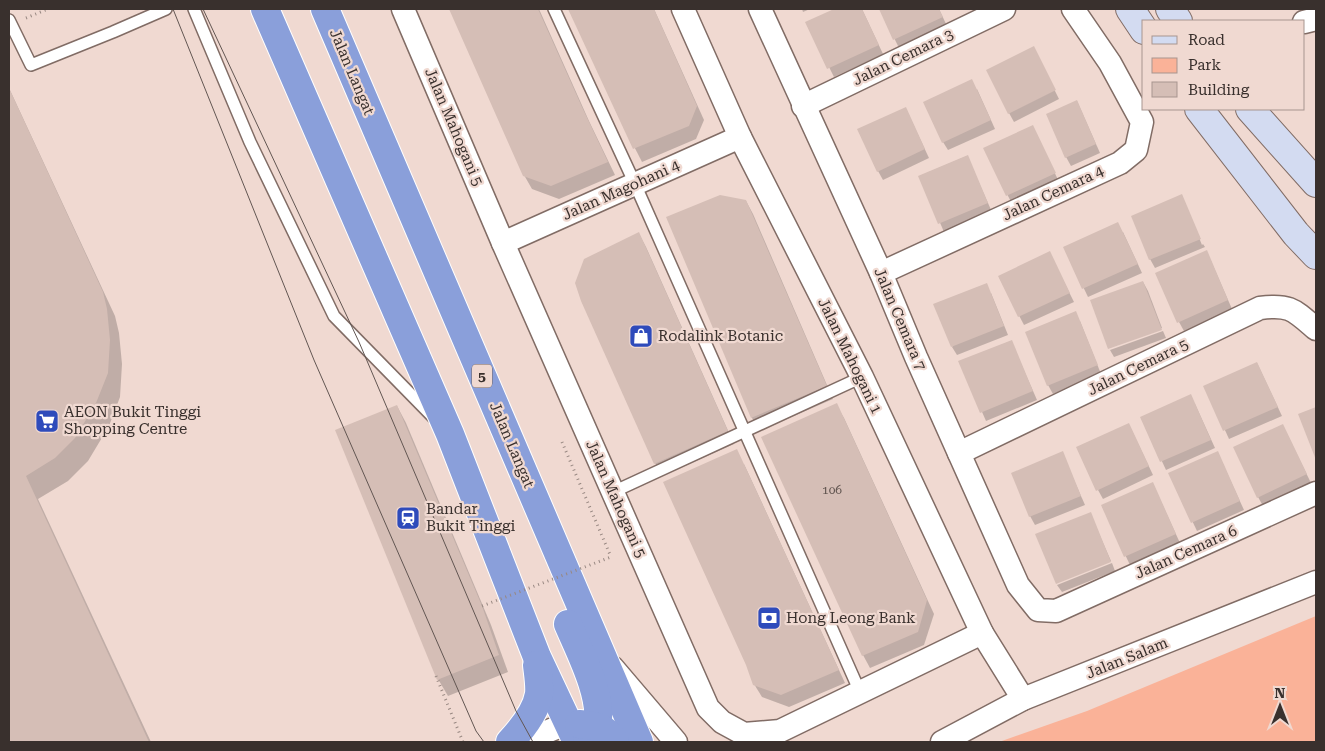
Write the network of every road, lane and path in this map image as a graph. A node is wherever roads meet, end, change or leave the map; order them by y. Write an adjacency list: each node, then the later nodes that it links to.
1 (48, 9): 15 (path)
2 (166, 9): 15 (lane)
3 (194, 9): 29 (lane)
4 (265, 9): 29 (highway)
5 (325, 9): 32 (highway, Jalan Langat / 5)
6 (403, 9): 23 (street, Jalan Mahogani 5)
7 (554, 9): 22 (lane)
8 (683, 9): 20 (street, Jalan Mahogani 1)
9 (760, 9): 17 (street, Jalan Cemara 7)
10 (1004, 9): 17 (street, Jalan Cemara 3)
11 (1073, 9): 25 (street, Jalan Cemara 4)
12 (1130, 9): 16 (main road)
13 (1170, 9): 14 (main road)
14 (1177, 20)
15 (10, 22)
16 (1142, 27)
17 (803, 106): 25 (street, Jalan Cemara 7)
18 (1200, 110): 24 (main road)
19 (1251, 110): 21 (main road)
20 (740, 138): 22 (street, Jalan Magohani 4); 27 (street, Jalan Mahogani 1)
21 (1316, 183)
22 (635, 184): 23 (street, Jalan Magohani 4); 28 (lane)
23 (503, 243): 33 (street, Jalan Mahogani 5)
24 (1316, 255)
25 (881, 273): 31 (street, Jalan Cemara 7)
26 (1316, 329): 31 (street, Jalan Cemara 5)
27 (862, 377): 28 (lane); 39 (street, Jalan Mahogani 1)
28 (745, 432): 33 (lane); 42 (lane)
29 (450, 434): 40 (highway)
30 (562, 442): 36 (path, bridge)
31 (959, 453): 37 (street, Jalan Cemara 7)
32 (516, 456): 38 (highway, Jalan Langat / 5); 44 (highway, 5)
33 (613, 492): 42 (street, Jalan Mahogani 5)
34 (1316, 493): 37 (street, Jalan Cemara 6)
35 (1316, 582): 43 (street, Jalan Salam)
36 (482, 606)
37 (1056, 611)
38 (592, 632): 48 (highway, Jalan Langat / 5); 49 (street)
39 (982, 633): 42 (street, Jalan Mahogani 5); 43 (street, Jalan Mahogani 1)
40 (537, 657): 44 (highway); 46 (highway)
41 (436, 676): 45 (path)
42 (860, 692)
43 (1023, 699): 50 (street, Jalan Salam)
44 (589, 735): 47 (street)
45 (463, 742)
46 (510, 742)
47 (522, 742)
48 (639, 742)
49 (676, 742)
50 (942, 742)

